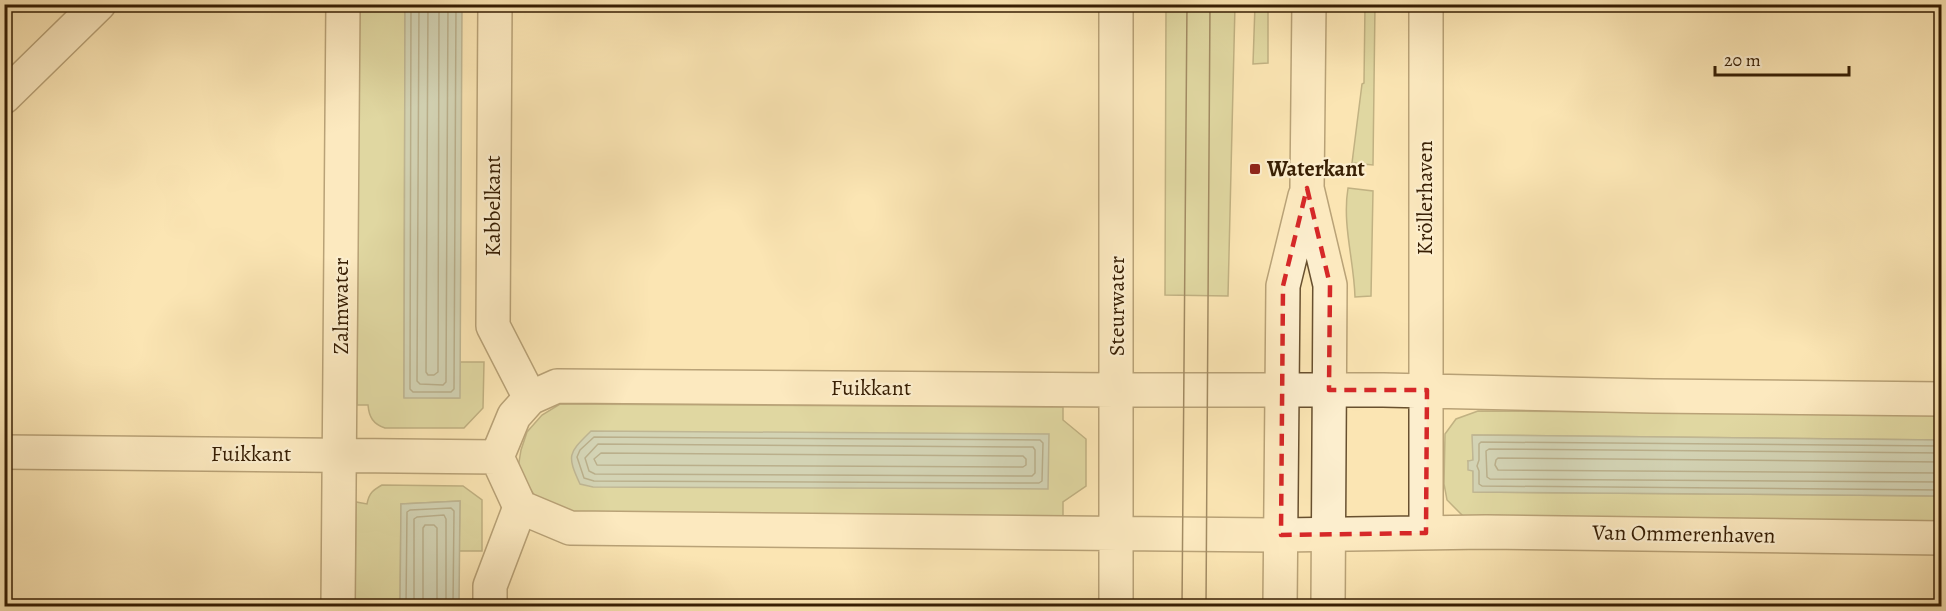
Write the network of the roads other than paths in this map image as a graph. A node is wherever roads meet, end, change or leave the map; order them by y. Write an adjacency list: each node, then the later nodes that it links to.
1 (99, 4): 7 (street)
2 (343, 4): 16 (street, Zalmwater)
3 (495, 4): 13 (street, Kabbelkant)
4 (1116, 4): 9 (street, Steurwater)
5 (1309, 4): 8 (street)
6 (1426, 4): 12 (street, Kröllerhaven)
7 (4, 97)
8 (1307, 188): 10 (street); 11 (street)
9 (1116, 390): 10 (street, Fuikkant); 13 (street, Fuikkant); 20 (street, Steurwater)
10 (1283, 390): 11 (street, Fuikkant); 21 (street)
11 (1329, 390): 12 (street); 22 (street)
12 (1427, 390): 14 (street); 19 (street)
13 (530, 398): 17 (street, Fuikkant)
14 (1941, 399)
15 (4, 452): 16 (street, Fuikkant)
16 (340, 455): 17 (street, Fuikkant); 24 (street, Zalmwater)
17 (497, 457): 18 (street)
18 (520, 507): 20 (street); 25 (street)
19 (1426, 533): 22 (street, Van Ommerenhaven); 23 (street, Van Ommerenhaven)
20 (1117, 534): 21 (street); 26 (street, Steurwater)
21 (1281, 535): 22 (street, Van Ommerenhaven); 27 (street)
22 (1329, 535): 28 (street)
23 (1941, 538)
24 (338, 606)
25 (490, 606)
26 (1116, 606)
27 (1280, 606)
28 (1328, 606)

